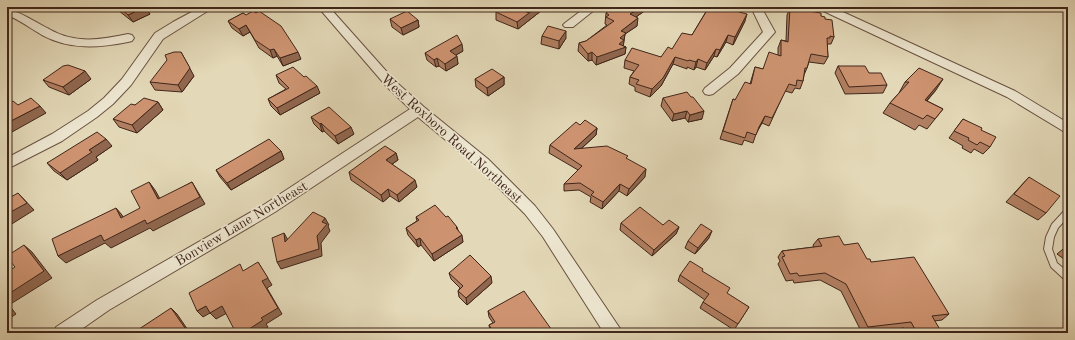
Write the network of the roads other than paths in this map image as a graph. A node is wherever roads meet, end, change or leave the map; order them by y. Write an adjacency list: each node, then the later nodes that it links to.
1 (209, 7): 12 (street)
2 (323, 7): 10 (street, West Roxboro Road Northeast)
3 (593, 7): 7 (street)
4 (756, 7): 9 (street)
5 (823, 7): 11 (street)
6 (7, 12): 8 (street)
7 (569, 25)
8 (128, 38)
9 (709, 91)
10 (418, 110): 15 (street, Bonview Lane Northeast); 16 (street, West Roxboro Road Northeast)
11 (1068, 128)
12 (7, 164)
13 (1068, 212): 14 (lane)
14 (1068, 276)
15 (62, 333)
16 (614, 333)

